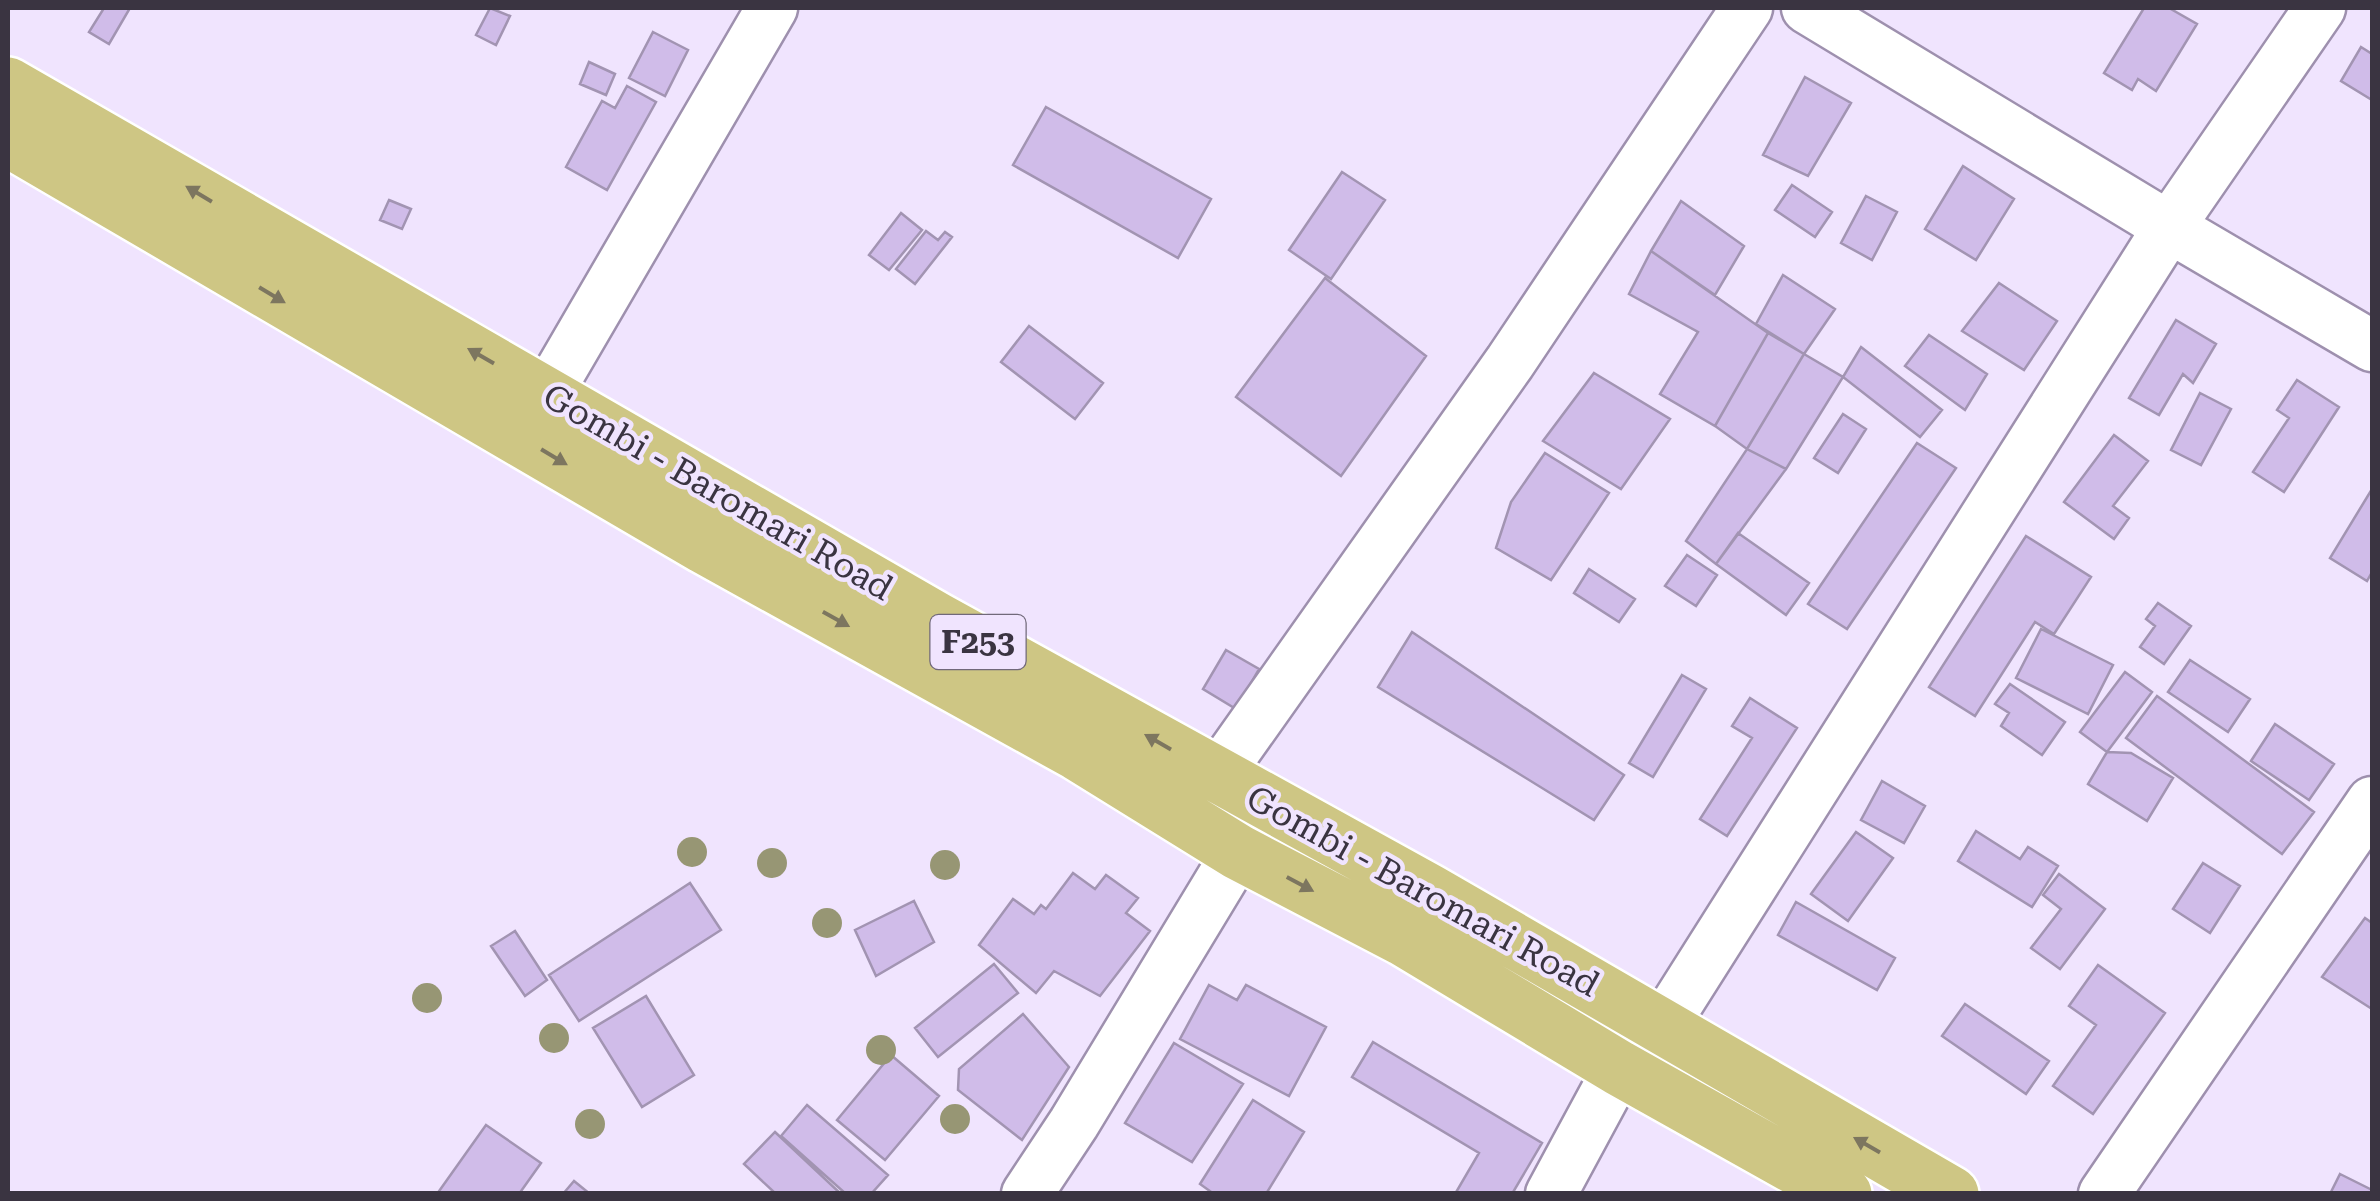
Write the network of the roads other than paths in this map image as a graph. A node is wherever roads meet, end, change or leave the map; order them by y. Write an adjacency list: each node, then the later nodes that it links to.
1 (772, 8): 11 (street)
2 (1748, 8): 12 (street)
3 (1808, 8): 7 (street)
4 (2320, 8): 7 (street)
5 (8, 84): 8 (main road, Gombi - Baromari Road / F253, one-way to 5)
6 (8, 138): 10 (main road, Gombi - Baromari Road / F253, one-way to 10)
7 (2170, 227): 9 (street); 15 (street)
8 (424, 323): 10 (main road); 11 (main road, Gombi - Baromari Road / F253, one-way to 8)
9 (2372, 346)
10 (392, 366): 14 (main road, Gombi - Baromari Road / F253, one-way to 14)
11 (546, 394): 12 (main road, Gombi - Baromari Road / F253, one-way to 11)
12 (1217, 776): 15 (main road, Gombi - Baromari Road / F253)
13 (2372, 802): 21 (street)
14 (1238, 852): 16 (main road, Gombi - Baromari Road / F253, one-way to 16); 17 (street)
15 (1663, 1026): 20 (main road, Gombi - Baromari Road / F253, one-way to 15)
16 (1619, 1068): 18 (street); 19 (main road, Gombi - Baromari Road / F253)
17 (1027, 1194)
18 (1550, 1194)
19 (1844, 1194)
20 (1951, 1194)
21 (2104, 1194)

